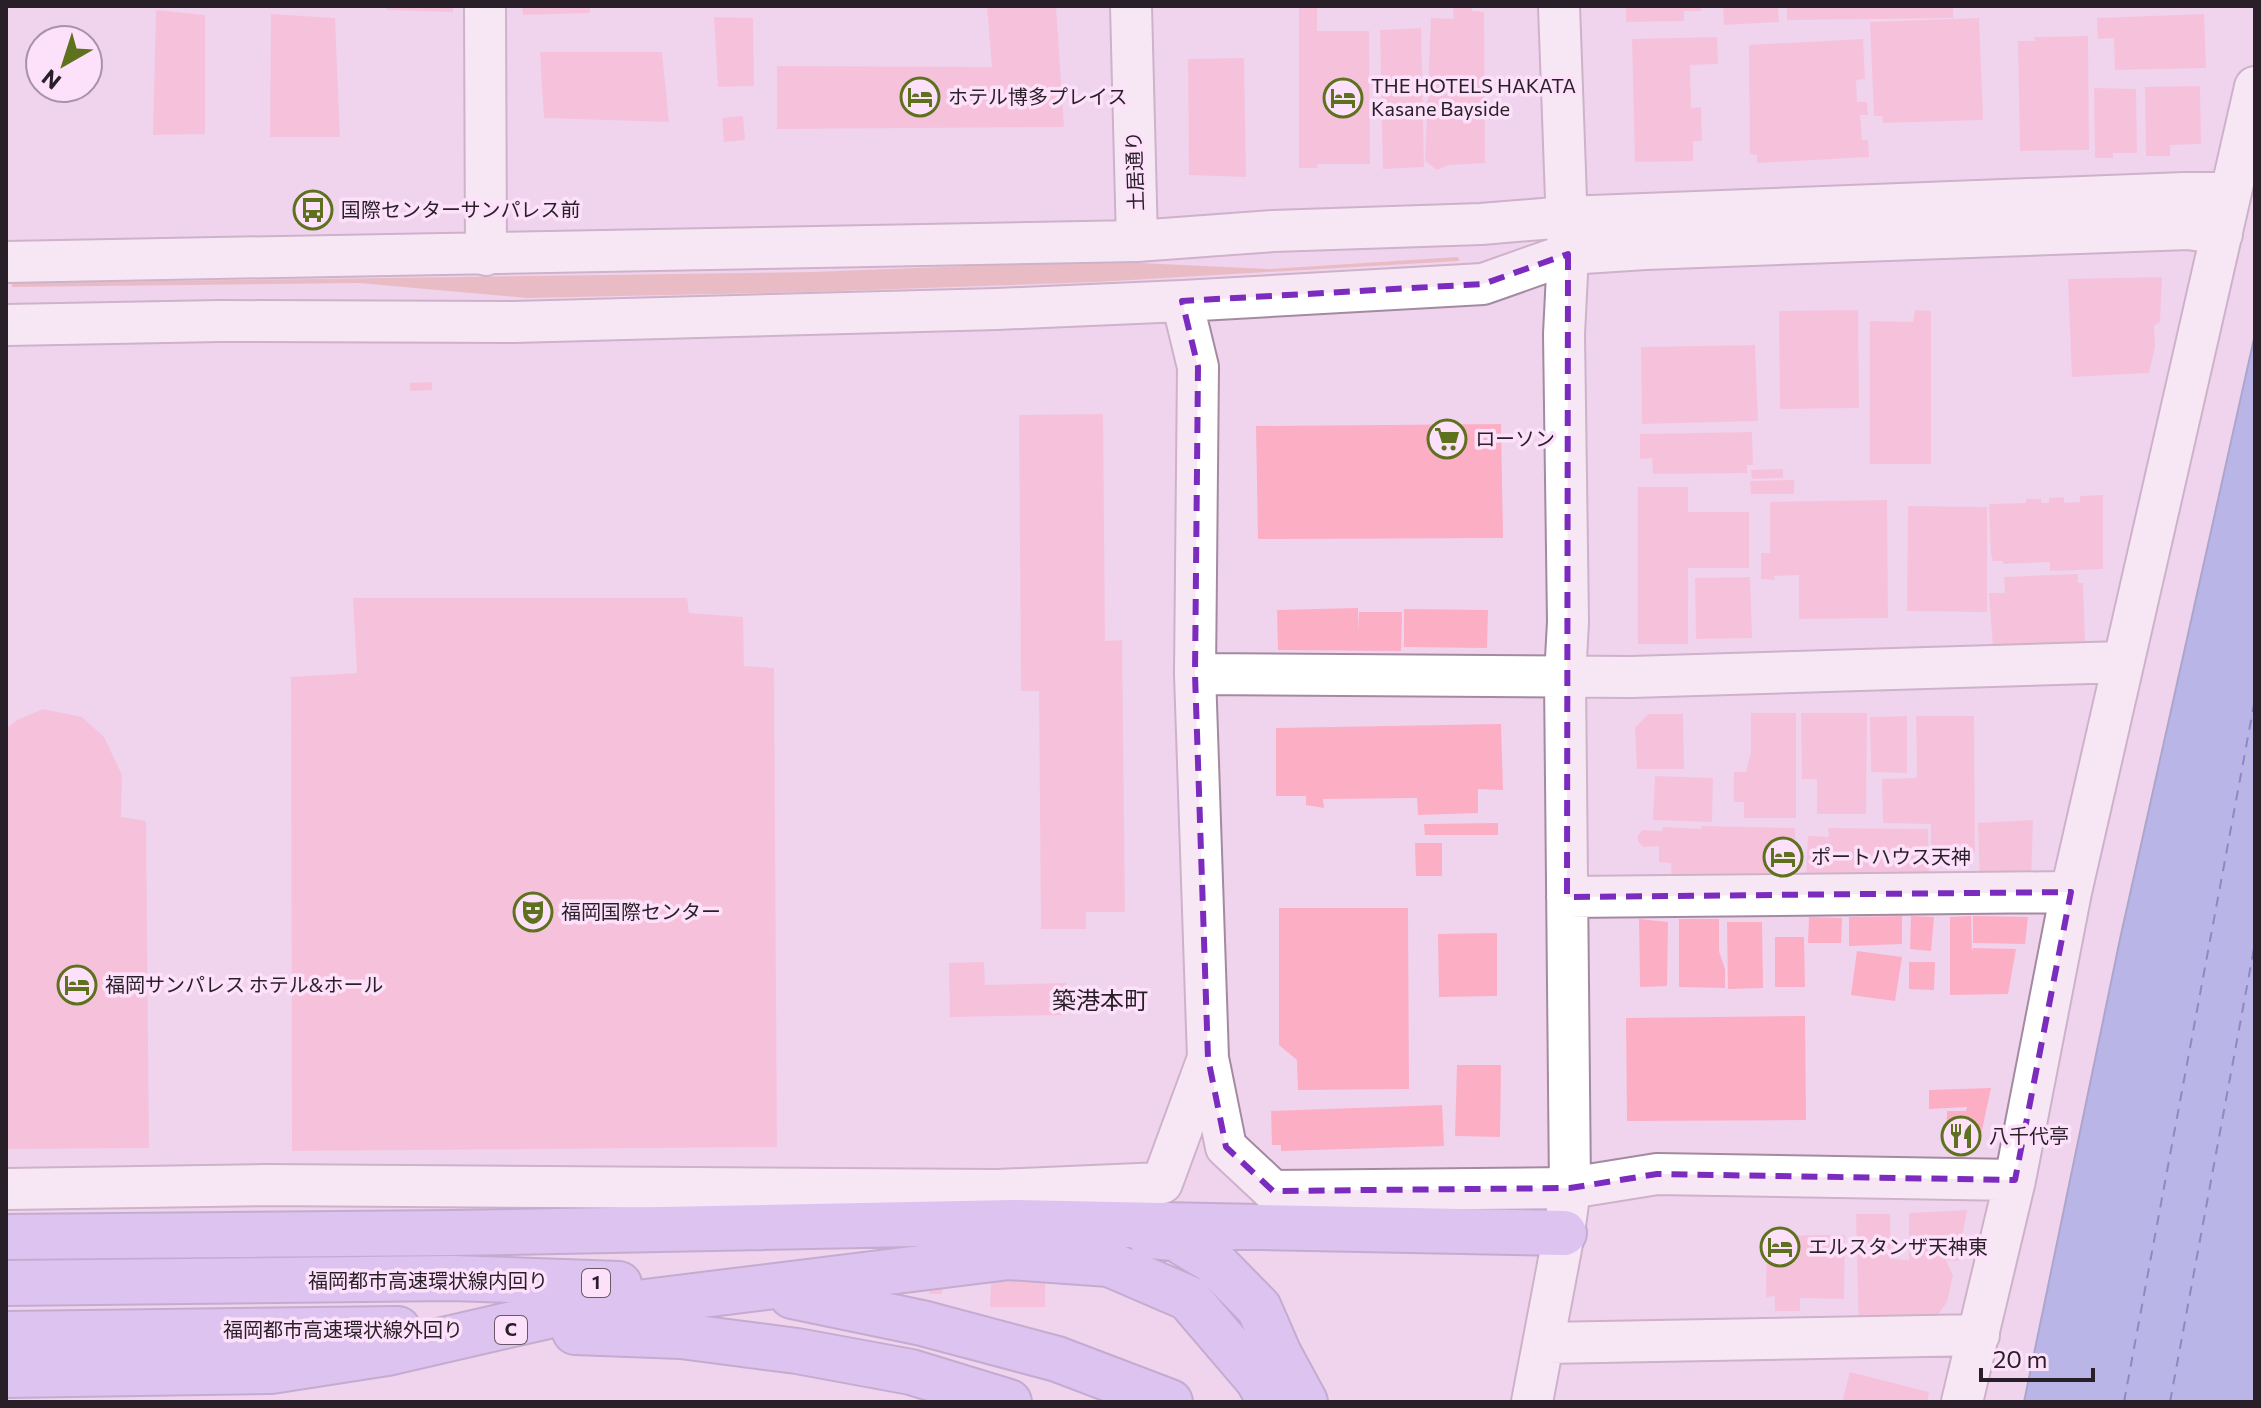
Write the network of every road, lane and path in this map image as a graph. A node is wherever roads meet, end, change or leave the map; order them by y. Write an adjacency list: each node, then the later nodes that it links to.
1 (485, 6): 9 (street)
2 (1131, 6): 8 (street, 土居通り)
3 (1559, 6): 7 (street)
4 (2255, 87): 5 (street)
5 (2230, 193): 6 (street); 7 (street)
6 (2222, 234): 7 (street); 13 (street)
7 (1567, 236): 8 (street); 11 (street); 15 (street)
8 (1137, 241): 9 (street)
9 (486, 255): 10 (street)
10 (6, 262)
11 (1182, 301): 12 (street); 14 (street)
12 (6, 325)
13 (2123, 662): 15 (street); 16 (street)
14 (1195, 674): 15 (street); 18 (street)
15 (1565, 677): 17 (street)
16 (2071, 892): 17 (street); 19 (street)
17 (1567, 897): 20 (street)
18 (1208, 1058): 20 (street); 21 (street)
19 (2015, 1180): 20 (street); 27 (street)
20 (1570, 1188): 23 (street)
21 (6, 1189)
22 (1013, 1222): 23 (highway); 24 (highway); 33 (highway)
23 (1564, 1233): 28 (street)
24 (6, 1237)
25 (6, 1283): 31 (highway, 福岡都市高速環状線内回り / 1)
26 (6, 1334): 30 (highway, 福岡都市高速環状線外回り / C)
27 (1979, 1335): 28 (street); 35 (street)
28 (1545, 1343): 34 (street)
29 (6, 1375): 32 (highway)
30 (1009, 1402)
31 (1170, 1402)
32 (1270, 1402)
33 (1305, 1402)
34 (1532, 1402)
35 (1962, 1402)

